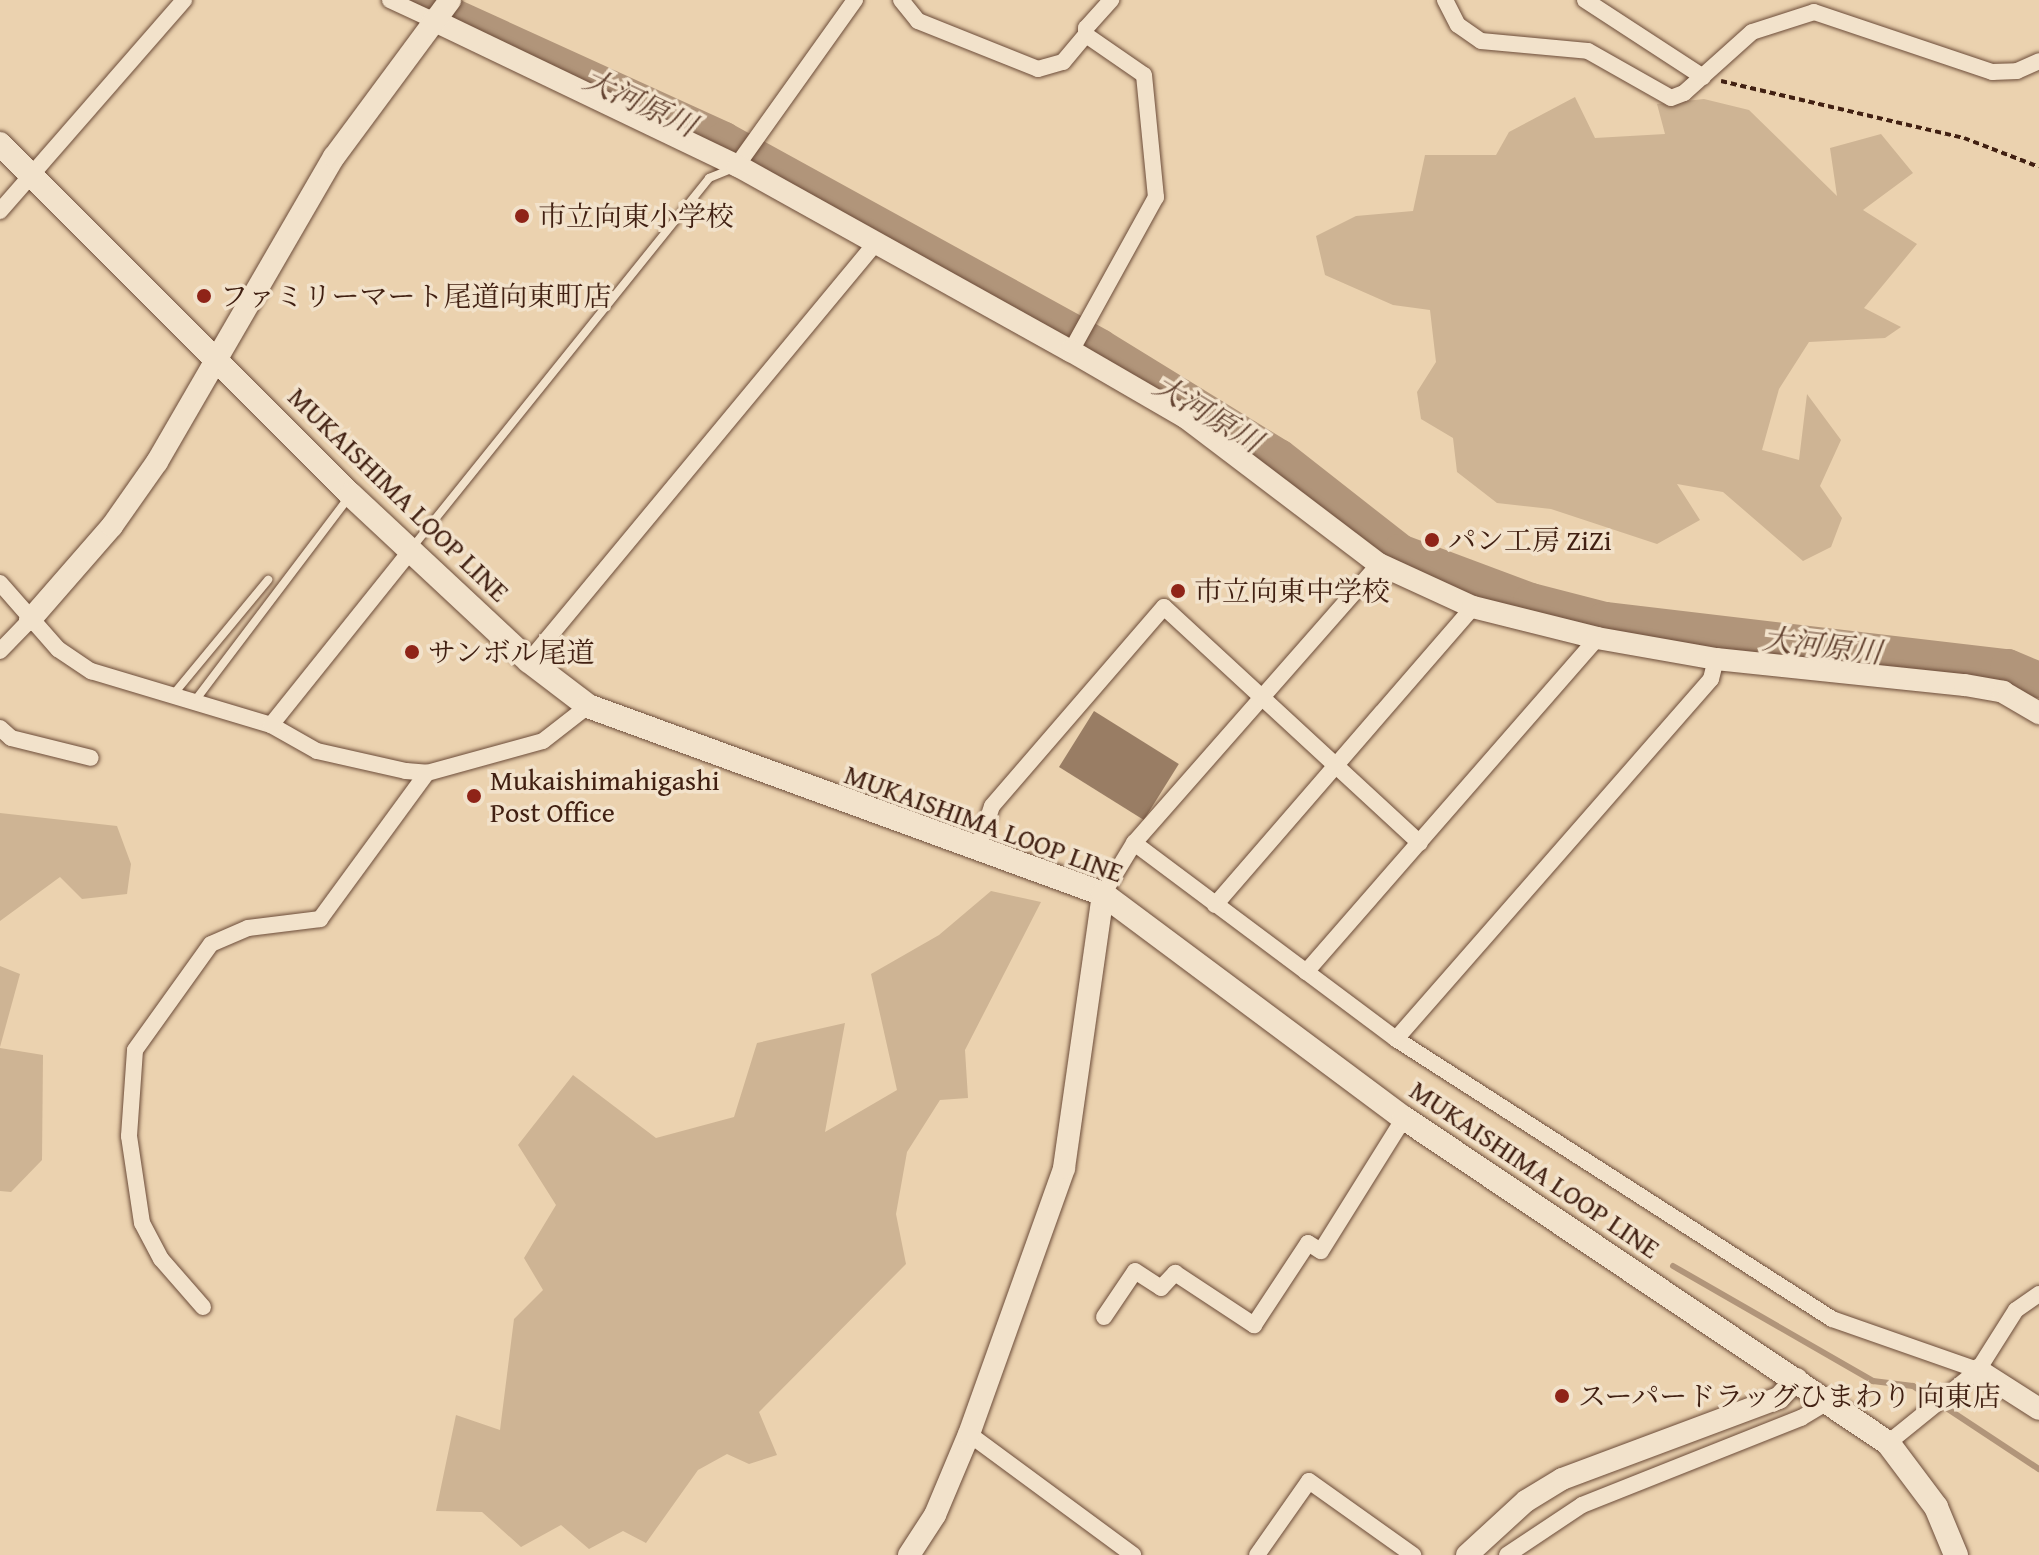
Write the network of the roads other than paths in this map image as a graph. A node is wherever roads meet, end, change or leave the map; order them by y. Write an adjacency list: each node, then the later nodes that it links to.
1 (184, 0): 15 (street)
2 (390, 0): 9 (street)
3 (450, 0): 9 (street)
4 (855, 0): 14 (street)
5 (901, 0): 10 (street)
6 (1111, 0): 10 (street)
7 (1445, 0): 12 (street)
8 (1585, 0): 12 (street)
9 (433, 20): 14 (street); 19 (street)
10 (1086, 35): 18 (street)
11 (2039, 61): 12 (street)
12 (1703, 77)
13 (0, 144): 15 (main road, MUKAISHIMA LOOP LINE)
14 (744, 156): 17 (street); 21 (lane)
15 (31, 176): 16 (street); 19 (main road, MUKAISHIMA LOOP LINE)
16 (0, 211)
17 (874, 245): 18 (street); 30 (street)
18 (1071, 351): 22 (street)
19 (218, 359): 20 (main road, MUKAISHIMA LOOP LINE); 26 (street)
20 (351, 495): 21 (main road, MUKAISHIMA LOOP LINE); 33 (lane)
21 (411, 550): 30 (main road, MUKAISHIMA LOOP LINE); 36 (street)
22 (1379, 564): 25 (street); 32 (street)
23 (268, 580): 31 (lane)
24 (0, 583): 26 (street)
25 (1473, 607): 27 (street); 39 (street)
26 (30, 620): 28 (street); 31 (street)
27 (1597, 638): 29 (street); 42 (street)
28 (0, 651)
29 (1716, 659): 35 (street); 47 (street)
30 (529, 661): 34 (main road, MUKAISHIMA LOOP LINE)
31 (172, 696): 33 (street)
32 (1261, 701): 39 (street); 41 (street); 43 (street)
33 (193, 703): 36 (street)
34 (588, 706): 40 (street); 43 (main road, MUKAISHIMA LOOP LINE)
35 (2037, 707)
36 (271, 725): 40 (street)
37 (0, 728): 38 (street)
38 (91, 758)
39 (1337, 766): 42 (street); 45 (street)
40 (427, 773): 50 (street)
41 (1134, 843): 44 (street); 45 (street)
42 (1420, 843): 46 (street)
43 (977, 851): 44 (main road, MUKAISHIMA LOOP LINE)
44 (1103, 894): 48 (main road, MUKAISHIMA LOOP LINE); 56 (street)
45 (1215, 905): 46 (street)
46 (1306, 972): 47 (street)
47 (1396, 1039): 52 (street)
48 (1404, 1118): 51 (street); 53 (main road, MUKAISHIMA LOOP LINE)
49 (2039, 1294): 52 (street)
50 (203, 1307)
51 (1104, 1317)
52 (1978, 1370): 55 (street); 57 (street)
53 (1797, 1379): 54 (main road, MUKAISHIMA LOOP LINE); 62 (street)
54 (1831, 1400): 57 (main road, MUKAISHIMA LOOP LINE); 63 (street)
55 (2039, 1409)
56 (969, 1434): 58 (street); 59 (street)
57 (1888, 1443): 64 (main road, MUKAISHIMA LOOP LINE)
58 (909, 1555)
59 (1133, 1555)
60 (1257, 1555): 61 (street)
61 (1413, 1555)
62 (1467, 1555)
63 (1507, 1555)
64 (1956, 1555)

